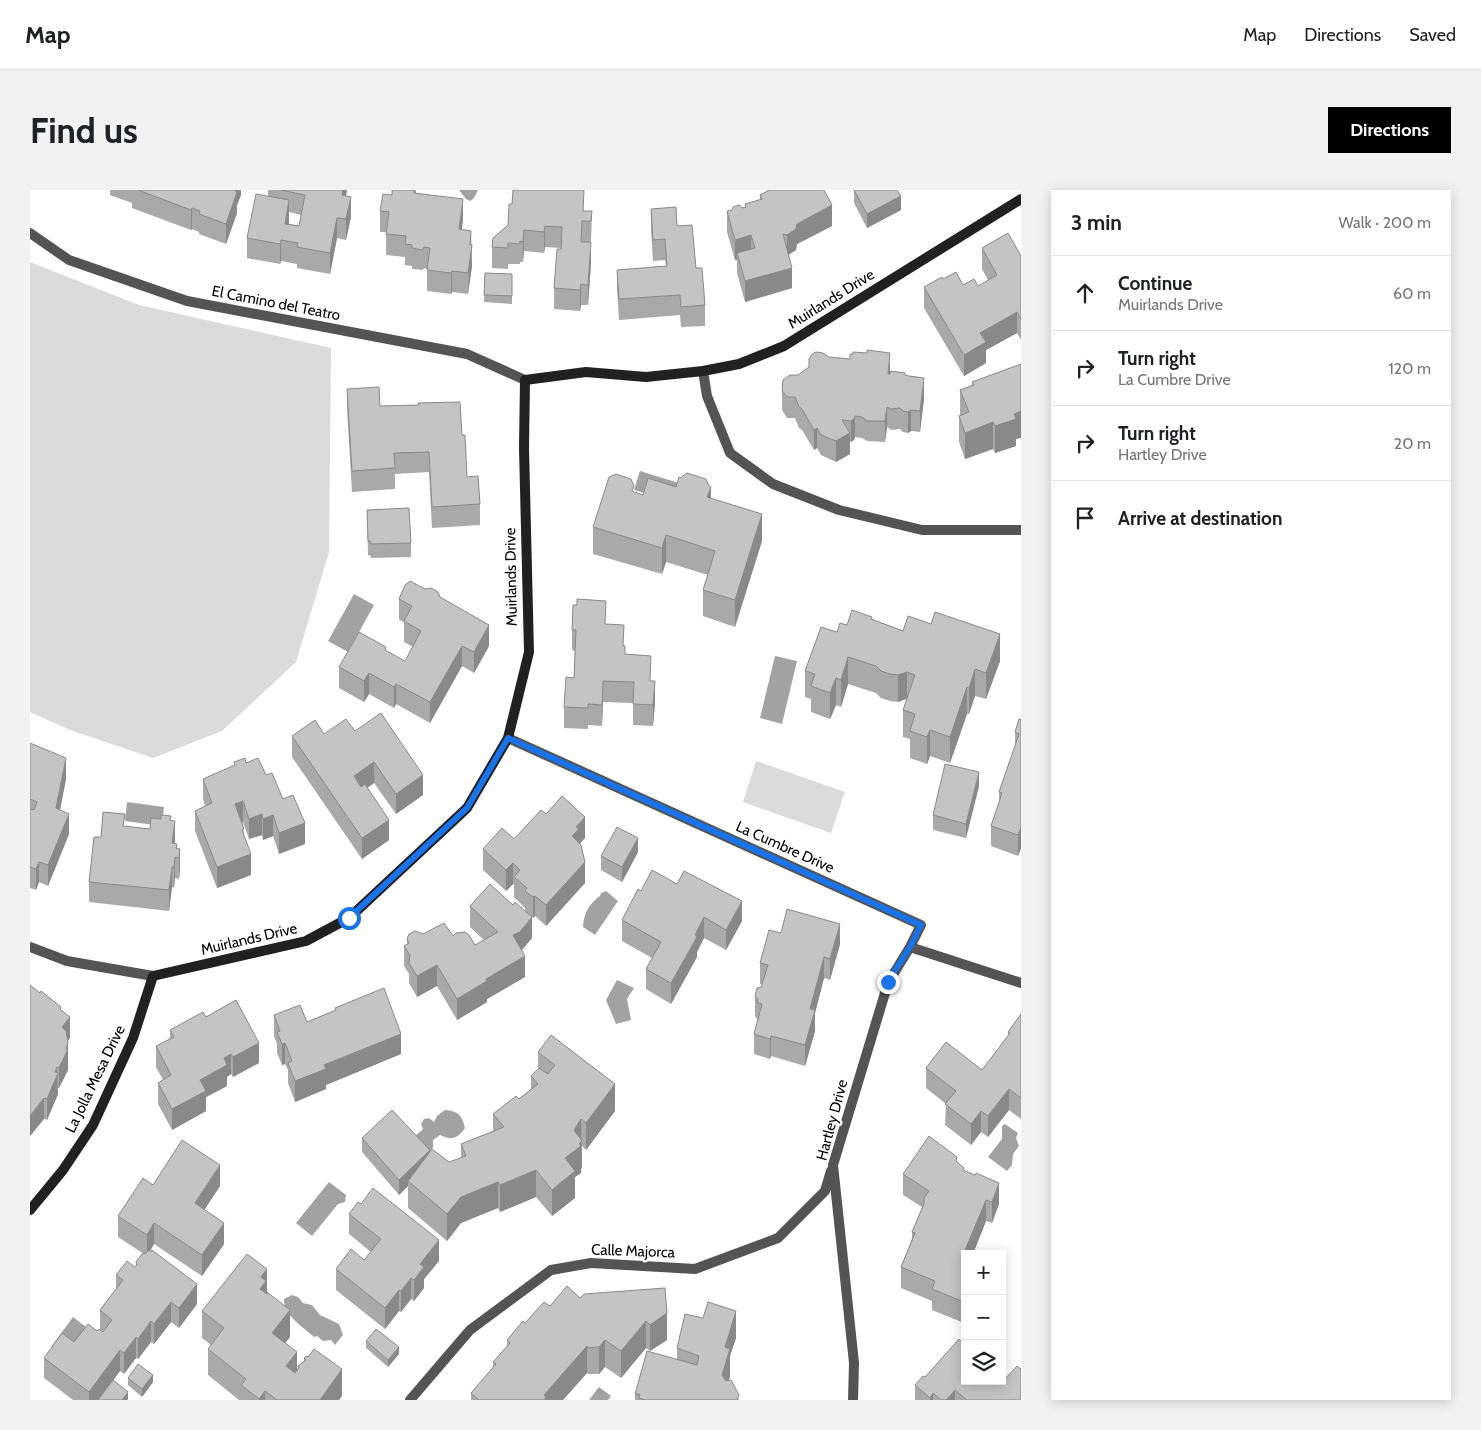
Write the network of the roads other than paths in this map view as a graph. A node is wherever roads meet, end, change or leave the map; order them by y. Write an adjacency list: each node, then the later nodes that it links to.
1 (1021, 199): 3 (street, Muirlands Drive)
2 (30, 232): 4 (street, El Camino del Teatro)
3 (703, 371): 4 (street, Muirlands Drive); 5 (street)
4 (525, 380): 6 (street, Muirlands Drive)
5 (1021, 530)
6 (508, 738): 8 (street, La Cumbre Drive); 9 (street, Muirlands Drive)
7 (30, 947): 9 (street, Muirlands Drive)
8 (910, 947): 10 (street); 11 (street, Hartley Drive)
9 (153, 976): 12 (street, La Jolla Mesa Drive)
10 (1021, 983)
11 (833, 1165): 13 (street, Calle Majorca); 14 (street, Hartley Drive)
12 (30, 1210)
13 (410, 1400)
14 (853, 1400)

